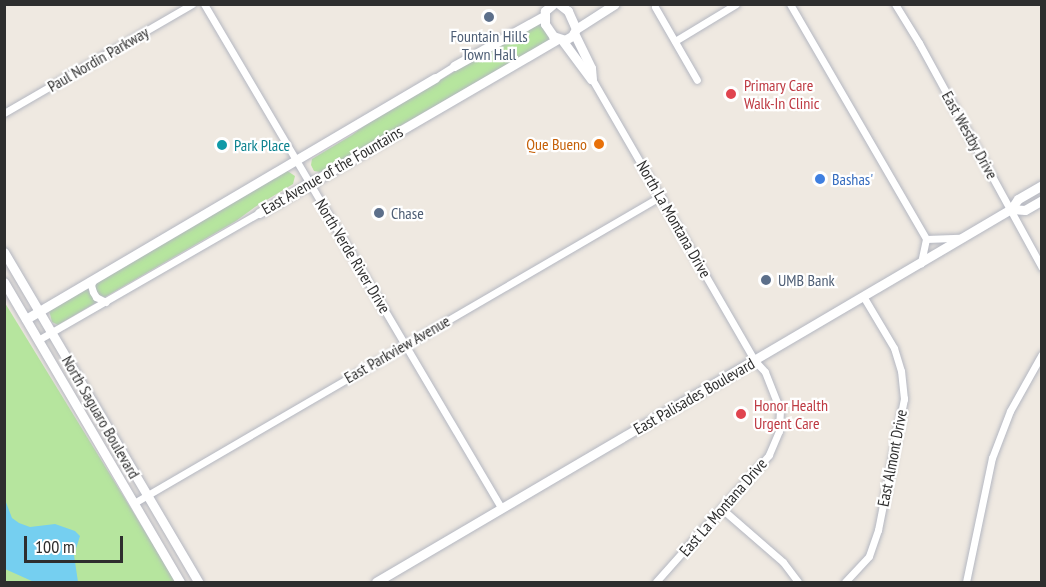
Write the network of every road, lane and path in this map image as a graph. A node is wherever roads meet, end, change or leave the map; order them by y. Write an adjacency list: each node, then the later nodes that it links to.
1 (192, 4): 18 (street, Paul Nordin Parkway)
2 (204, 4): 19 (street, North Verde River Drive)
3 (553, 4): 10 (street, East Avenue of the Fountains)
4 (615, 4): 11 (street)
5 (736, 4): 13 (street)
6 (790, 4): 27 (street)
7 (895, 4): 24 (street, East Westby Drive)
8 (564, 5): 11 (street, North La Montana Drive)
9 (655, 7): 13 (street)
10 (544, 10): 12 (street, North La Montana Drive); 14 (street, East Avenue of the Fountains)
11 (575, 31): 12 (street, East Avenue of the Fountains); 16 (street, North La Montana Drive)
12 (560, 39): 16 (street, North La Montana Drive); 20 (street, East Avenue of the Fountains)
13 (675, 41): 17 (street)
14 (454, 66): 15 (street, East Avenue of the Fountains)
15 (435, 78): 19 (street, East Avenue of the Fountains)
16 (592, 80): 22 (street, North La Montana Drive)
17 (697, 80)
18 (4, 113)
19 (296, 160): 20 (street, North Verde River Drive); 31 (street, East Avenue of the Fountains)
20 (310, 183): 25 (street, East Avenue of the Fountains); 39 (street, North Verde River Drive)
21 (1041, 185): 24 (street, East Palisades Boulevard)
22 (661, 196): 39 (street, East Parkview Avenue); 41 (street, North La Montana Drive)
23 (1041, 200): 24 (street, East Palisades Boulevard)
24 (1011, 209): 26 (street, East Palisades Boulevard); 30 (street, East Westby Drive)
25 (259, 213): 34 (street, East Avenue of the Fountains)
26 (962, 238): 27 (street); 29 (street, East Palisades Boulevard)
27 (926, 239): 29 (street)
28 (4, 252): 35 (street, North Saguaro Boulevard)
29 (921, 262): 33 (street, East Palisades Boulevard)
30 (1041, 268)
31 (95, 276): 34 (street); 35 (street, East Avenue of the Fountains)
32 (4, 282): 36 (street, North Saguaro Boulevard)
33 (863, 296): 41 (street, East Palisades Boulevard); 51 (street, East Almont Drive)
34 (106, 302): 37 (street, East Avenue of the Fountains)
35 (38, 311): 36 (street, East Avenue of the Fountains); 37 (street, North Saguaro Boulevard)
36 (26, 319): 38 (street, North Saguaro Boulevard)
37 (52, 333): 38 (street, East Avenue of the Fountains); 42 (street, North Saguaro Boulevard)
38 (38, 340): 43 (street, North Saguaro Boulevard)
39 (406, 344): 42 (street, East Parkview Avenue); 44 (street, North Verde River Drive)
40 (1041, 354): 52 (street)
41 (754, 360): 44 (street, East Palisades Boulevard); 45 (street, East La Montana Drive)
42 (147, 495): 43 (street, East Parkview Avenue); 47 (street, North Saguaro Boulevard)
43 (134, 503): 46 (street, North Saguaro Boulevard)
44 (502, 508): 48 (street, East Palisades Boulevard)
45 (722, 510): 49 (street, East La Montana Drive); 50 (street)
46 (180, 582)
47 (198, 582)
48 (376, 582)
49 (656, 582)
50 (798, 582)
51 (845, 582)
52 (966, 582)

